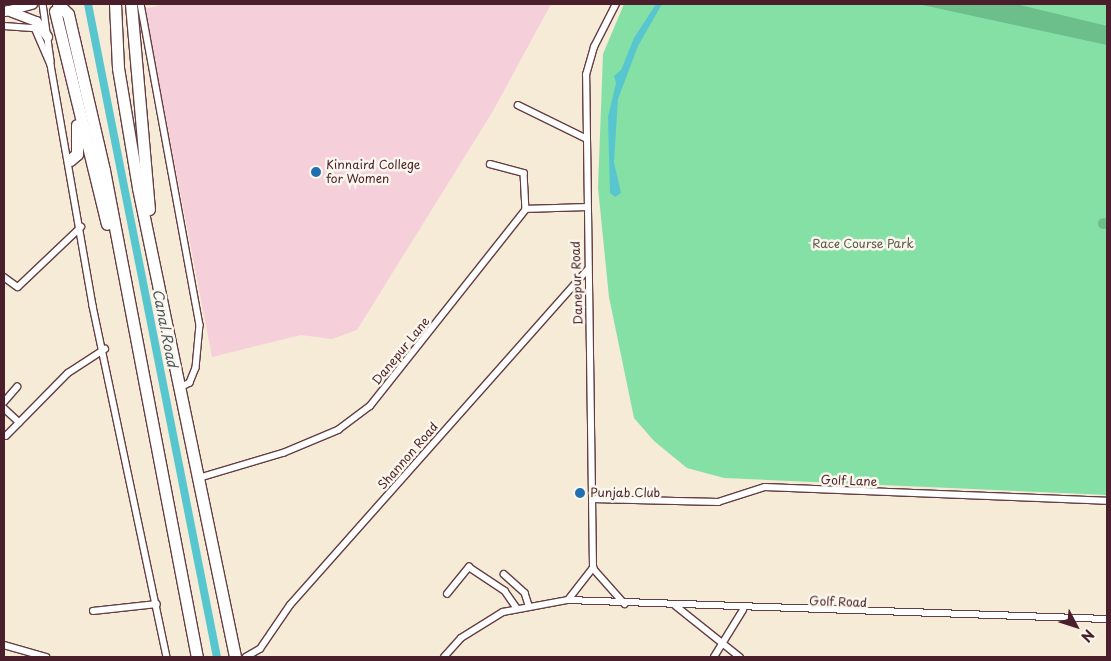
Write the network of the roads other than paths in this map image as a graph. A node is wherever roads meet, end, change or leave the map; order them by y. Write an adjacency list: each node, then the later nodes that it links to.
1 (32, 4): 8 (main road)
2 (43, 4): 10 (street)
3 (115, 4): 19 (highway)
4 (131, 4): 19 (highway)
5 (141, 4): 26 (street)
6 (616, 4): 14 (street, Danepur Road)
7 (57, 7): 13 (highway); 23 (highway)
8 (5, 11): 10 (main road)
9 (4, 26): 11 (street)
10 (47, 36): 11 (street)
11 (51, 65): 15 (street)
12 (518, 105): 14 (street)
13 (76, 108): 15 (highway); 23 (highway)
14 (585, 138): 17 (street, Danepur Road)
15 (70, 160): 20 (street)
16 (490, 164): 18 (street)
17 (585, 207): 18 (street); 21 (street, Danepur Road)
18 (526, 208): 31 (street, Danepur Lane)
19 (149, 223): 26 (highway)
20 (81, 227): 22 (street); 24 (street)
21 (587, 269): 32 (street, Danepur Road); 52 (street, Shannon Road)
22 (4, 277)
23 (125, 283): 50 (highway)
24 (105, 349): 29 (street); 38 (street)
25 (17, 387): 27 (street)
26 (182, 387): 31 (highway)
27 (4, 402)
28 (4, 408): 29 (street)
29 (20, 422): 30 (street)
30 (6, 436)
31 (199, 478): 51 (highway)
32 (592, 499): 33 (street, Golf Lane); 34 (street, Danepur Road)
33 (1107, 501)
34 (593, 568): 37 (street); 40 (street)
35 (504, 574): 39 (street)
36 (447, 594): 42 (street)
37 (568, 600): 39 (street, Golf Road); 40 (street, Golf Road)
38 (157, 604): 44 (street); 49 (street)
39 (529, 604): 42 (street, Golf Road)
40 (625, 604): 41 (street, Golf Road)
41 (676, 606): 43 (street, Golf Road); 46 (street)
42 (517, 608): 53 (street, Golf Road)
43 (744, 610): 45 (street, Golf Road); 46 (street)
44 (93, 611)
45 (1107, 619)
46 (726, 644): 54 (street); 55 (street)
47 (4, 645): 48 (street)
48 (46, 657)
49 (168, 657)
50 (197, 657)
51 (235, 657)
52 (246, 657)
53 (444, 657)
54 (714, 657)
55 (740, 657)

